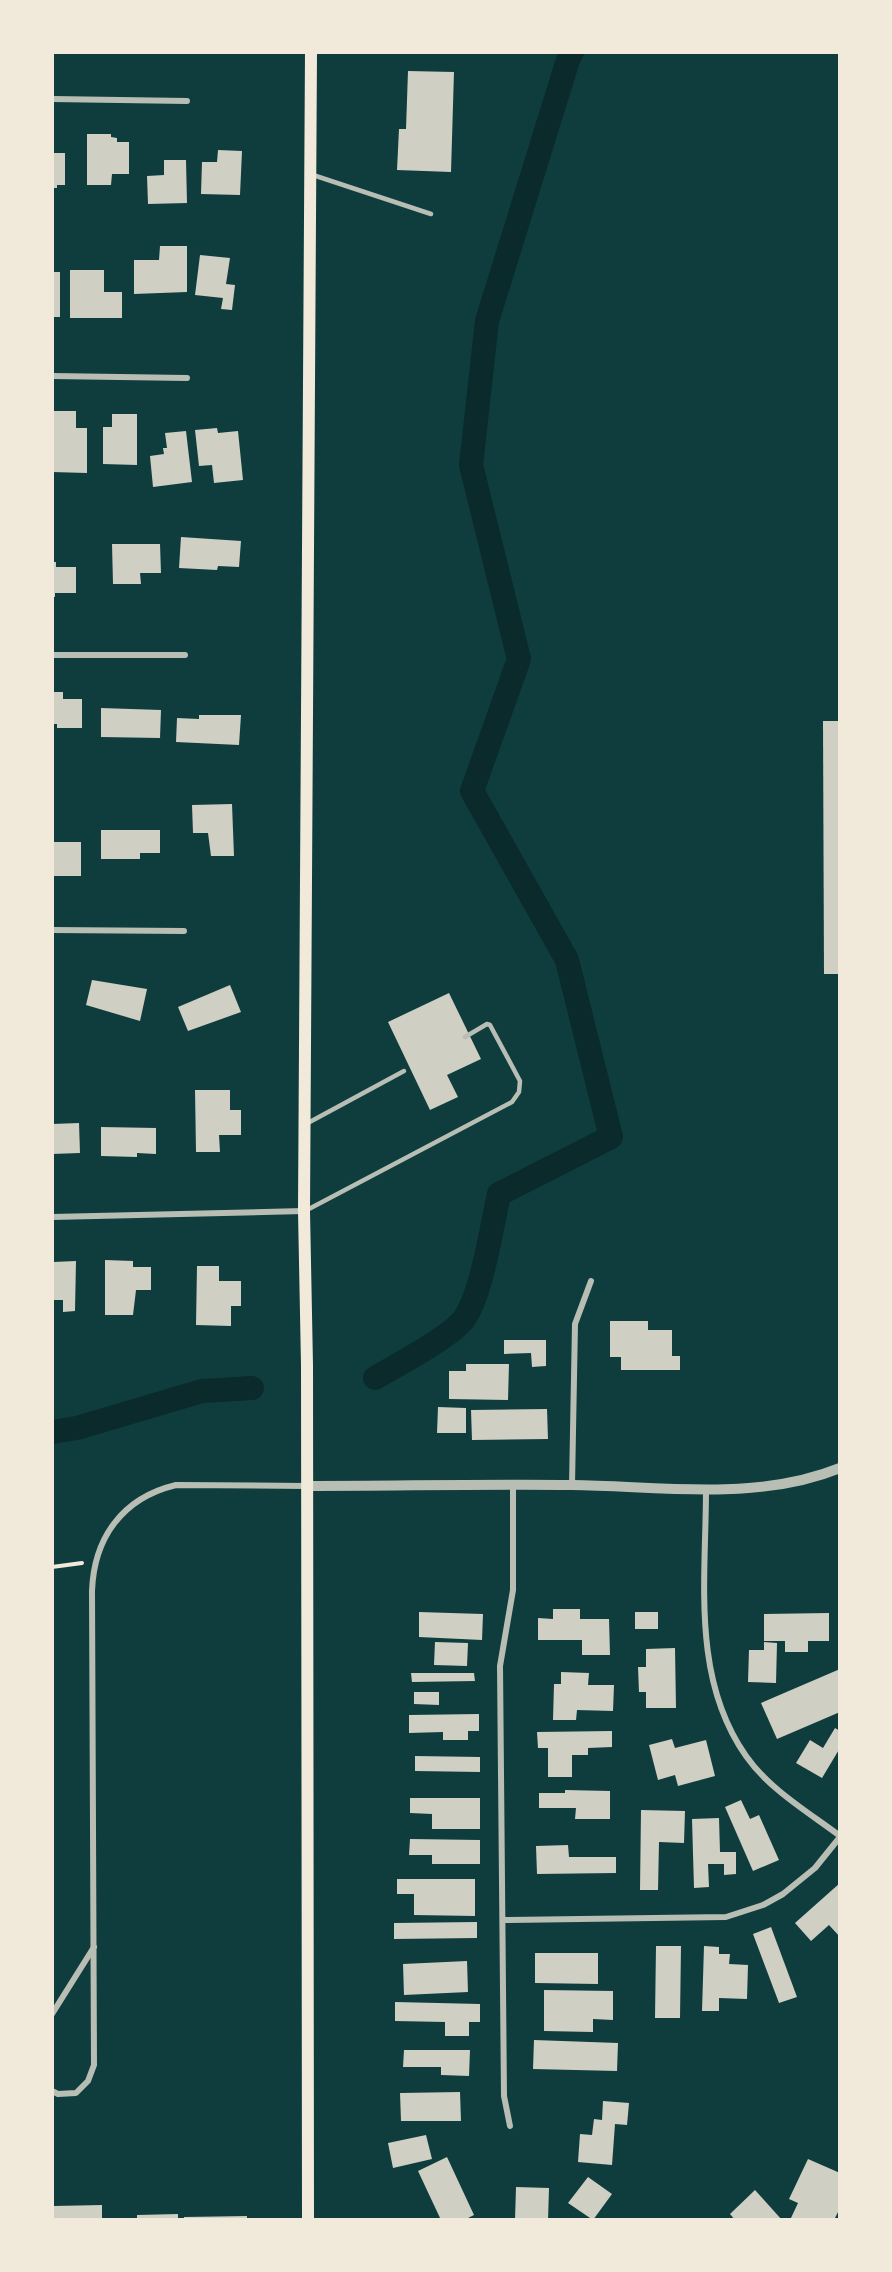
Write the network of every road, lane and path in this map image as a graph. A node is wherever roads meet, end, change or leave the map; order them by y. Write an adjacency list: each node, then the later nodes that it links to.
1 (311, 52): 4 (main road)
2 (52, 99): 3 (street)
3 (187, 101)
4 (310, 174): 5 (lane); 14 (main road)
5 (431, 214)
6 (52, 376): 7 (street)
7 (187, 378)
8 (52, 655): 9 (street)
9 (185, 655)
10 (52, 930): 11 (street)
11 (184, 931)
12 (465, 1037): 15 (lane)
13 (404, 1071): 14 (lane)
14 (306, 1124): 15 (main road)
15 (304, 1211): 16 (street); 21 (main road)
16 (52, 1217)
17 (591, 1281): 20 (street)
18 (840, 1468): 22 (street)
19 (513, 1485): 20 (street); 21 (street); 26 (street)
20 (572, 1485): 22 (street)
21 (307, 1486): 23 (street); 31 (main road)
22 (706, 1489): 25 (street)
23 (95, 1562): 24 (path); 27 (street)
24 (52, 1567)
25 (840, 1837): 26 (street)
26 (503, 1920): 30 (street)
27 (94, 1947): 28 (street); 29 (street)
28 (52, 2014)
29 (52, 2091)
30 (510, 2126)
31 (308, 2220)

